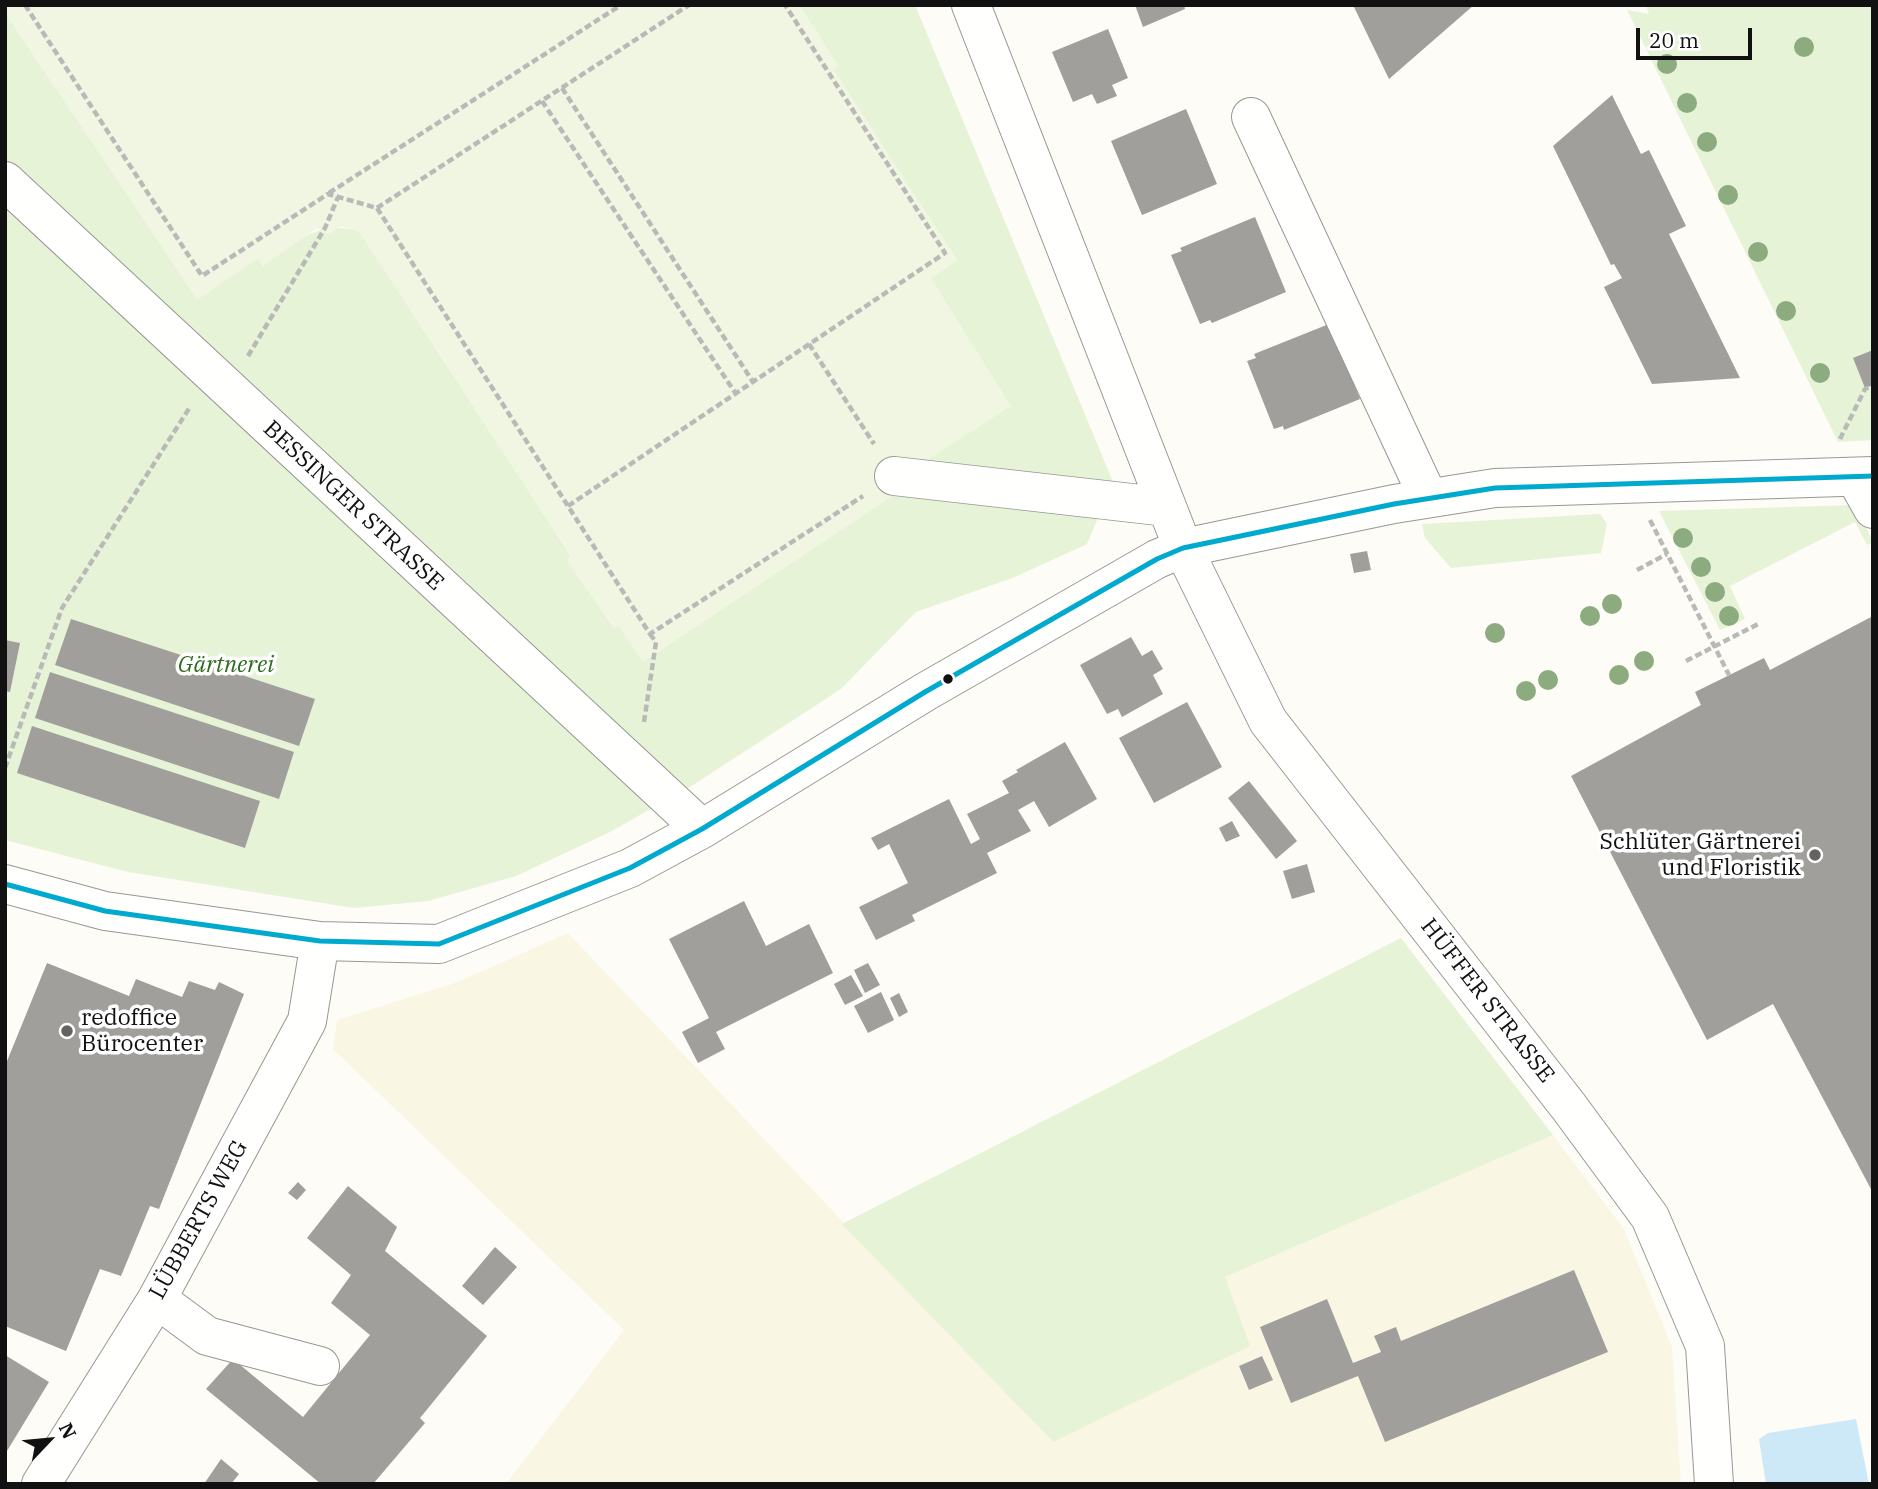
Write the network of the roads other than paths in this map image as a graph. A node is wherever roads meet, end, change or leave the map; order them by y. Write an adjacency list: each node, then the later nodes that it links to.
1 (971, 5): 7 (street, HÜFFER STRASSE)
2 (1251, 117): 6 (street)
3 (5, 181): 9 (street, BESSINGER STRASSE)
4 (894, 476): 7 (street)
5 (1861, 485): 6 (street)
6 (1428, 497): 8 (street)
7 (1167, 508): 8 (street, HÜFFER STRASSE)
8 (1183, 548): 9 (street); 15 (street, HÜFFER STRASSE)
9 (702, 830): 11 (street)
10 (5, 884): 11 (street)
11 (320, 941): 12 (street, LÜBBERTS WEG)
12 (157, 1299): 13 (street); 14 (street, LÜBBERTS WEG)
13 (320, 1366)
14 (41, 1484)
15 (1714, 1484)

